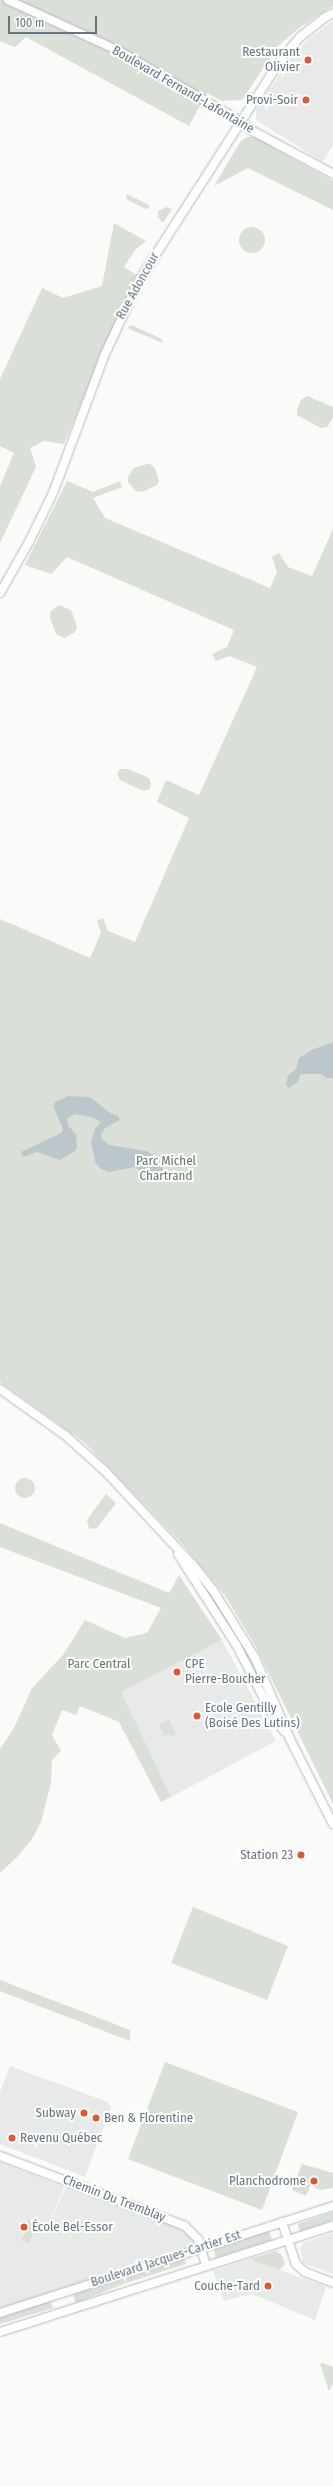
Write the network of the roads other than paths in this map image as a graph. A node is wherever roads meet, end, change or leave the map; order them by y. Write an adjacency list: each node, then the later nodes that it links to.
1 (8, 0): 3 (main road, Boulevard Fernand-Lafontaine)
2 (333, 14): 3 (main road, Rue Adoncour)
3 (240, 122): 4 (main road, Boulevard Fernand-Lafontaine); 5 (main road, Rue Adoncour)
4 (333, 174)
5 (0, 593)
6 (0, 1389): 7 (main road)
7 (174, 1546): 8 (main road); 9 (main road)
8 (255, 1658): 9 (main road); 10 (main road)
9 (246, 1662): 10 (main road)
10 (291, 1741): 11 (main road)
11 (333, 1824)
12 (0, 2156): 17 (main road, Chemin Du Tremblay)
13 (333, 2206): 14 (main road, Boulevard Jacques-Cartier Est)
14 (282, 2222): 16 (main road); 17 (main road, Boulevard Jacques-Cartier Est)
15 (333, 2226): 16 (main road, Boulevard Jacques-Cartier Est)
16 (288, 2240): 18 (main road, Boulevard Jacques-Cartier Est); 19 (main road)
17 (200, 2247): 18 (main road, Chemin Du Tremblay); 20 (main road, Boulevard Jacques-Cartier Est)
18 (206, 2266): 21 (main road, Boulevard Jacques-Cartier Est)
19 (333, 2283)
20 (0, 2312)
21 (0, 2332)

